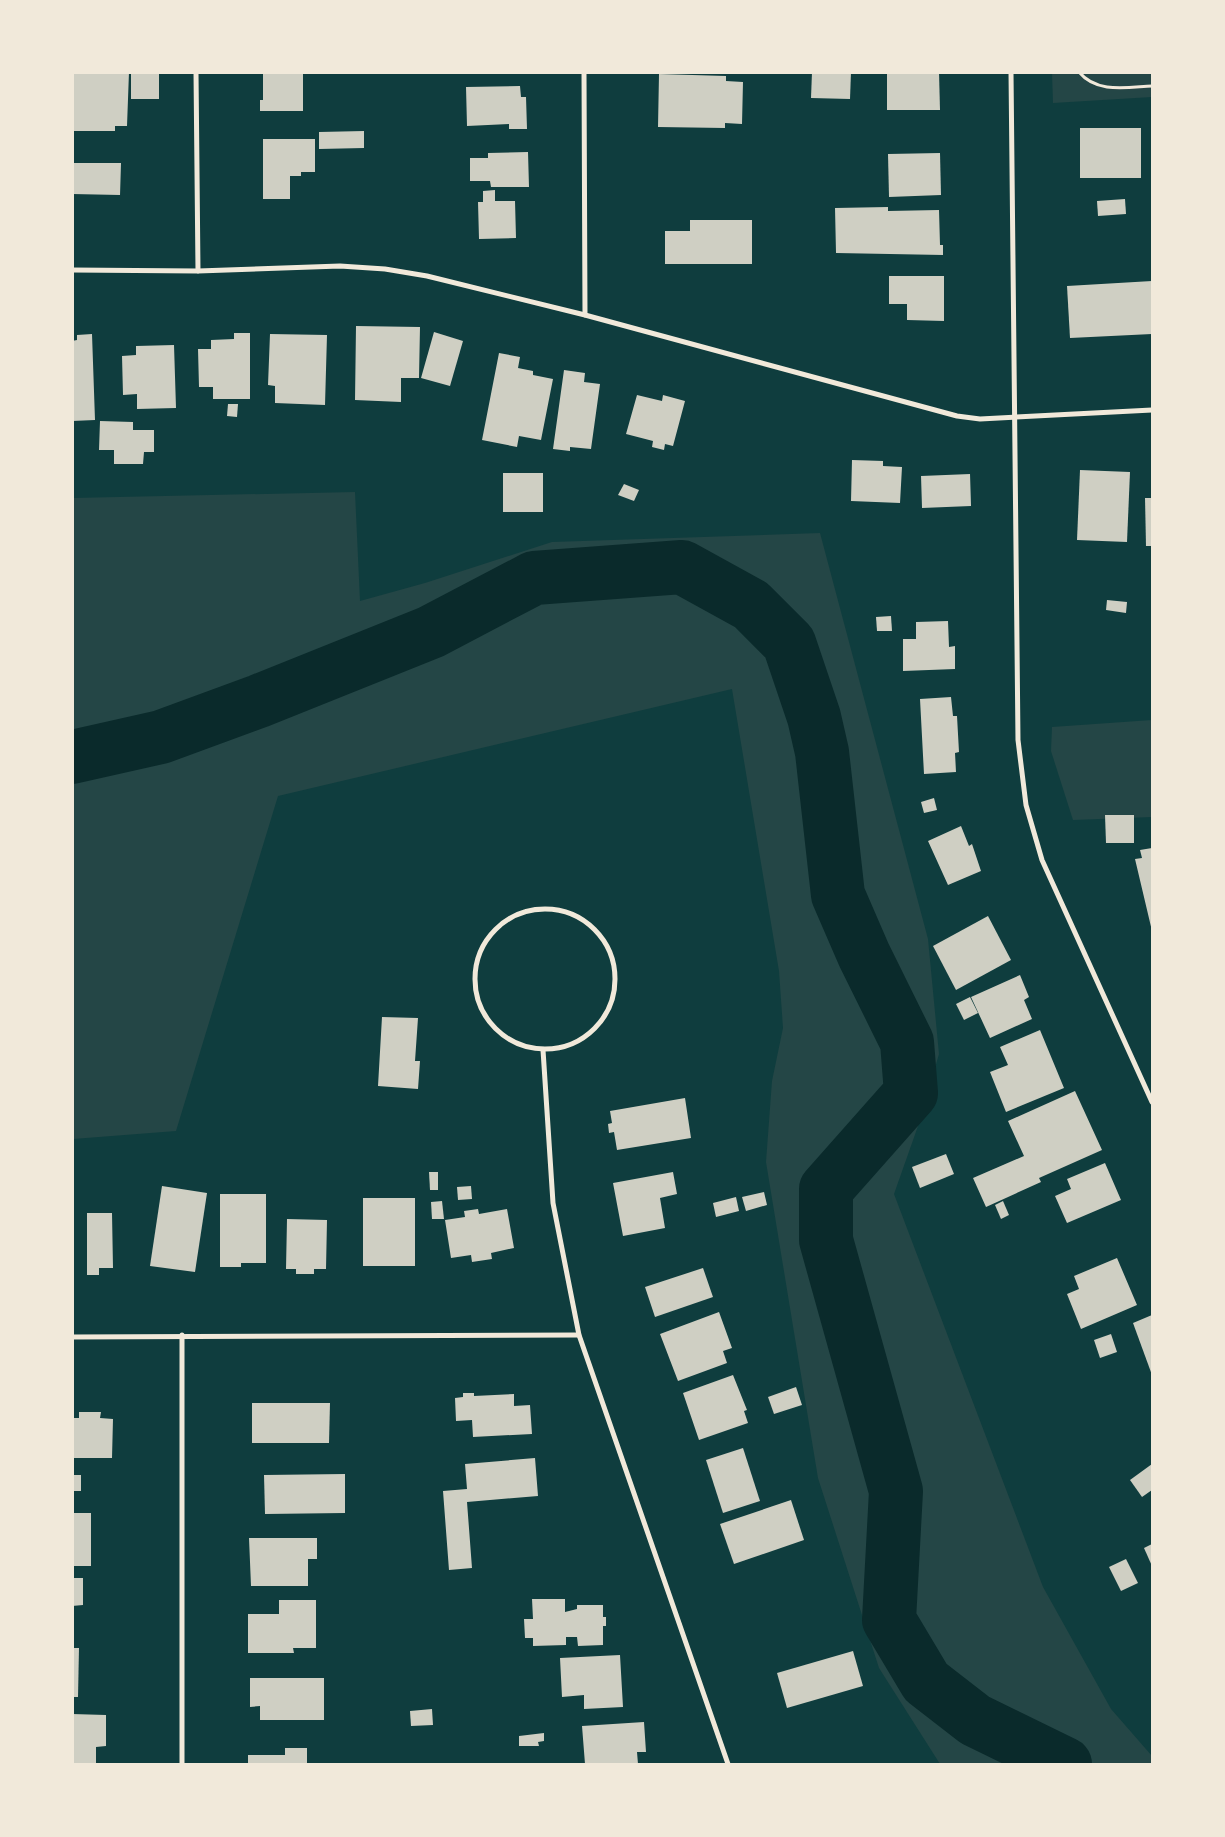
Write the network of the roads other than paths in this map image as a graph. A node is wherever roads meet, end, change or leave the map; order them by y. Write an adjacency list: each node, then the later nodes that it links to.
1 (196, 72): 5 (street)
2 (584, 72): 6 (street)
3 (1011, 72): 8 (street)
4 (72, 270): 5 (street)
5 (198, 271): 6 (street)
6 (585, 315): 8 (street)
7 (1152, 410): 8 (street)
8 (1014, 418): 10 (street)
9 (543, 1050): 9 (street); 12 (street)
10 (1152, 1102)
11 (182, 1335): 12 (street); 13 (street); 14 (street)
12 (579, 1335): 15 (street)
13 (72, 1337)
14 (182, 1764)
15 (728, 1764)

